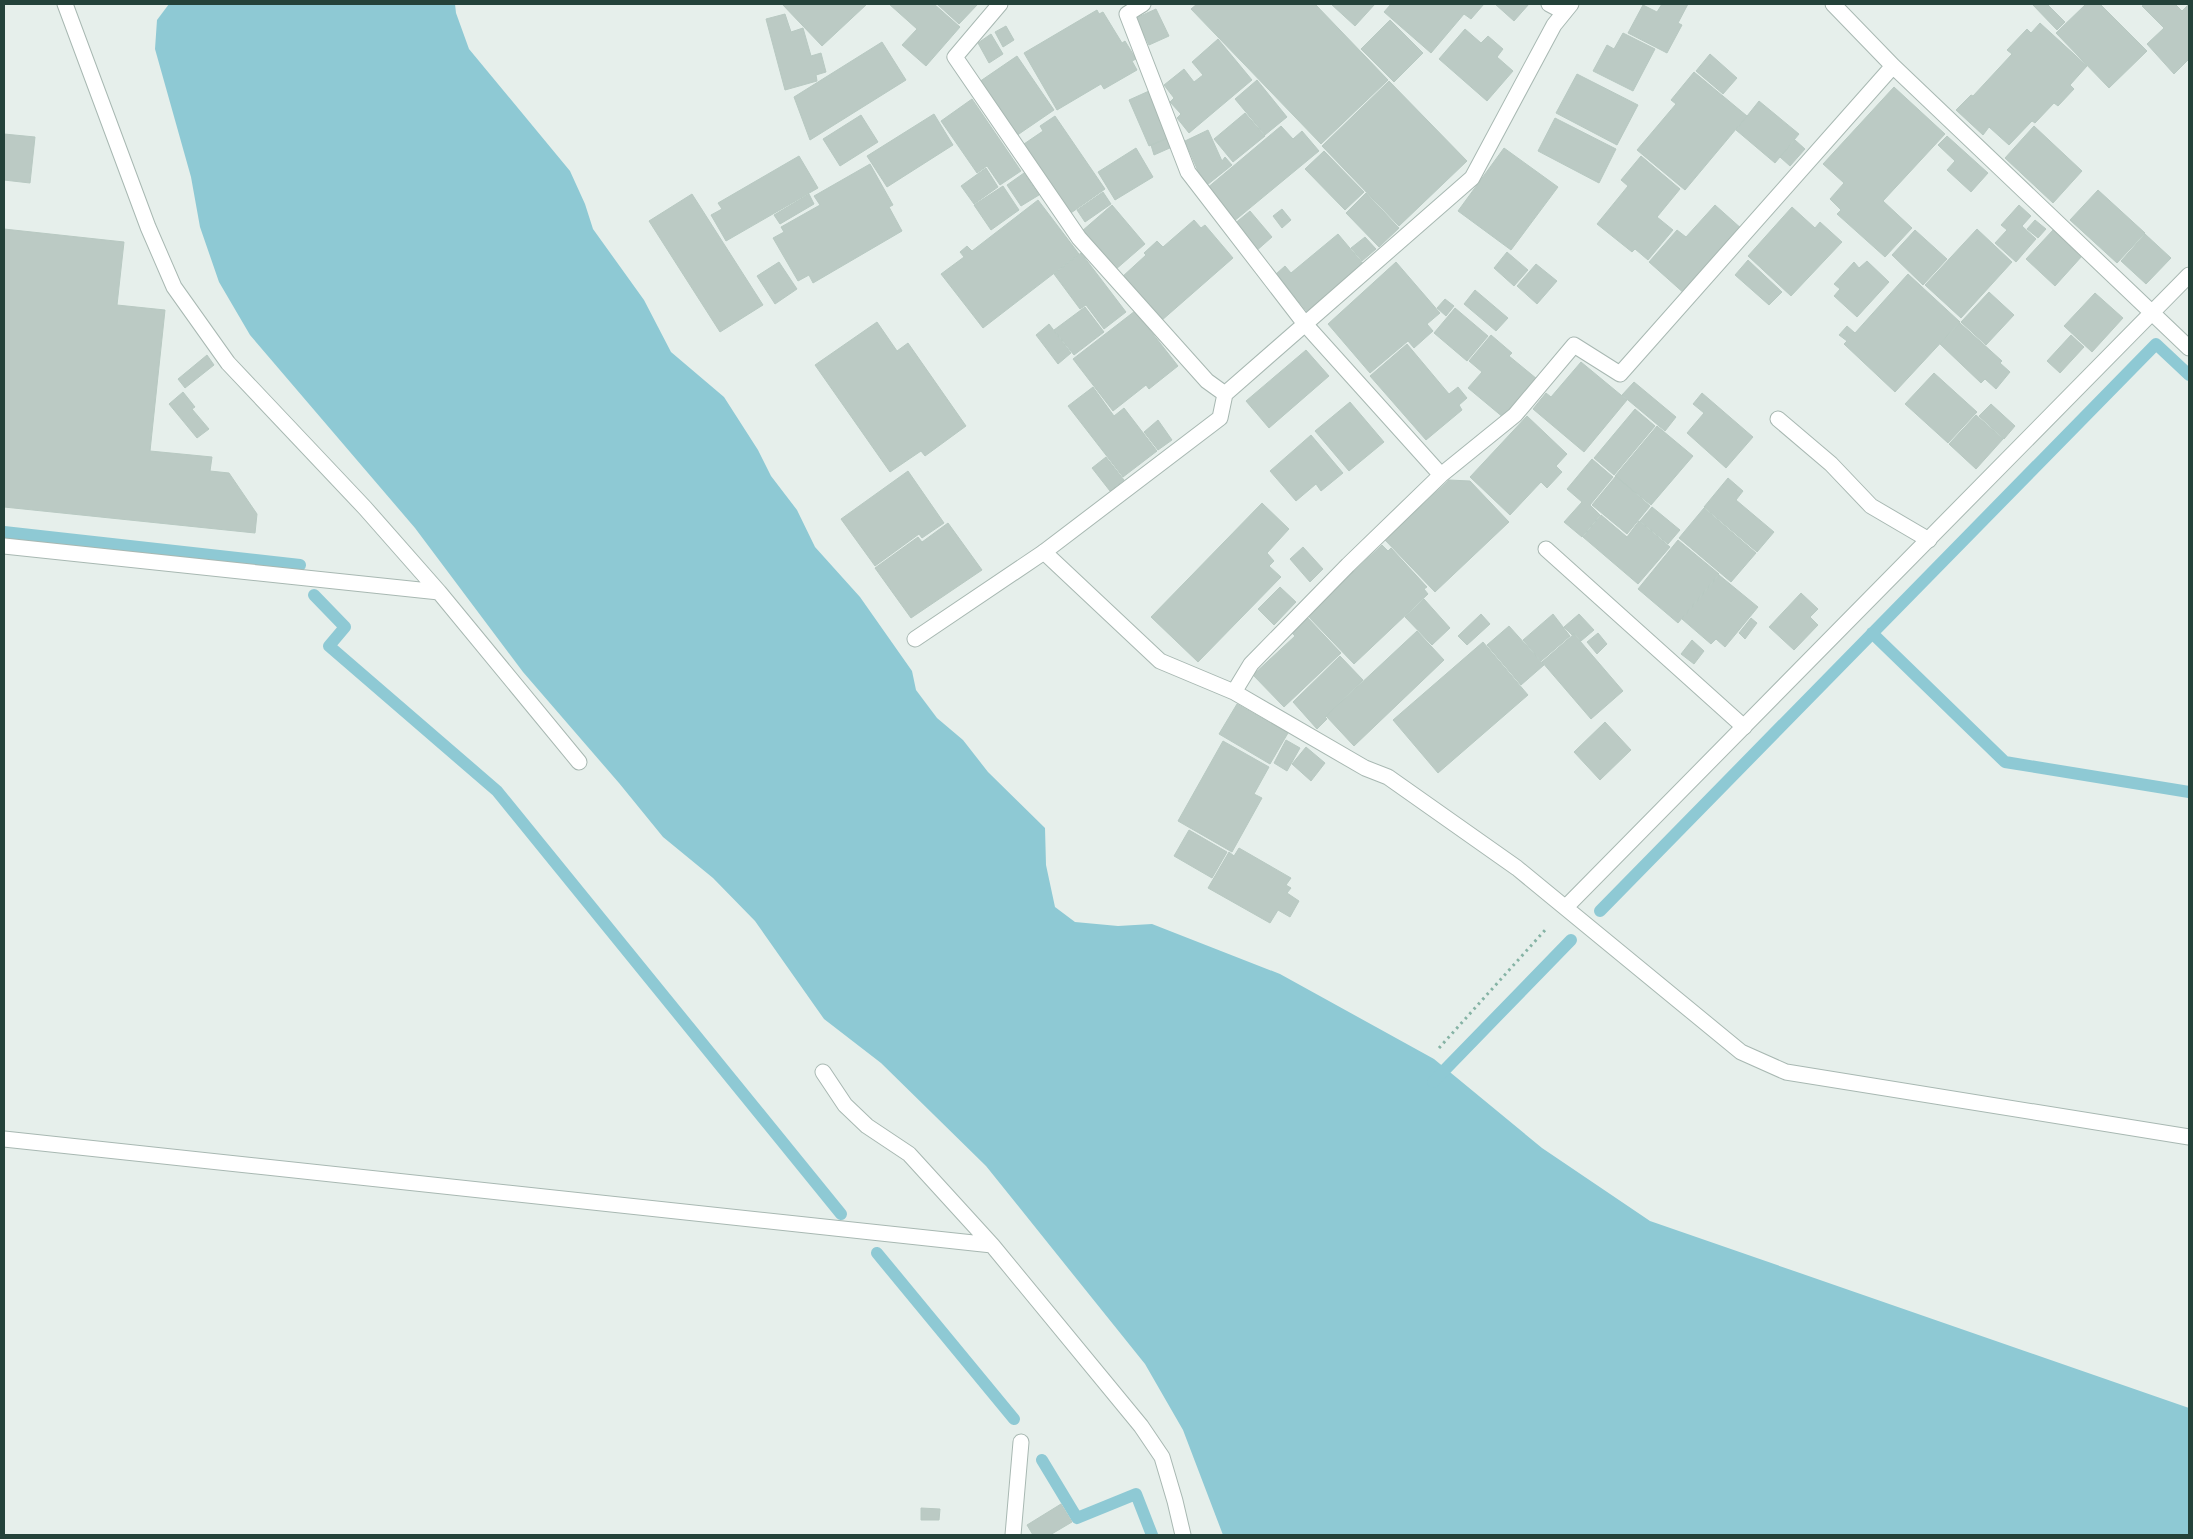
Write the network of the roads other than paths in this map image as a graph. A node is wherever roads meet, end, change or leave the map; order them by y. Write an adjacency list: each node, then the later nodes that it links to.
1 (66, 4): 19 (street)
2 (1000, 4): 12 (street)
3 (1144, 4): 10 (street)
4 (1549, 4): 6 (street)
5 (1833, 4): 7 (street)
6 (1567, 8): 10 (street)
7 (1893, 66): 9 (street); 14 (street)
8 (2189, 275): 9 (street)
9 (2152, 313): 11 (street); 15 (street)
10 (1305, 324): 12 (street); 14 (street)
11 (2189, 348)
12 (1225, 394): 18 (street)
13 (1778, 419): 15 (street)
14 (1441, 475): 21 (street)
15 (1929, 540): 22 (street)
16 (4, 546): 19 (street)
17 (1546, 549): 22 (street)
18 (1044, 552): 20 (street); 21 (street)
19 (439, 592): 23 (street)
20 (915, 639)
21 (1234, 692): 24 (street)
22 (1744, 727): 24 (street)
23 (579, 762)
24 (1566, 907): 26 (street)
25 (823, 1072): 28 (street)
26 (2189, 1138)
27 (4, 1139): 28 (street)
28 (992, 1245): 31 (street)
29 (1020, 1442): 30 (street)
30 (1013, 1535)
31 (1183, 1535)

